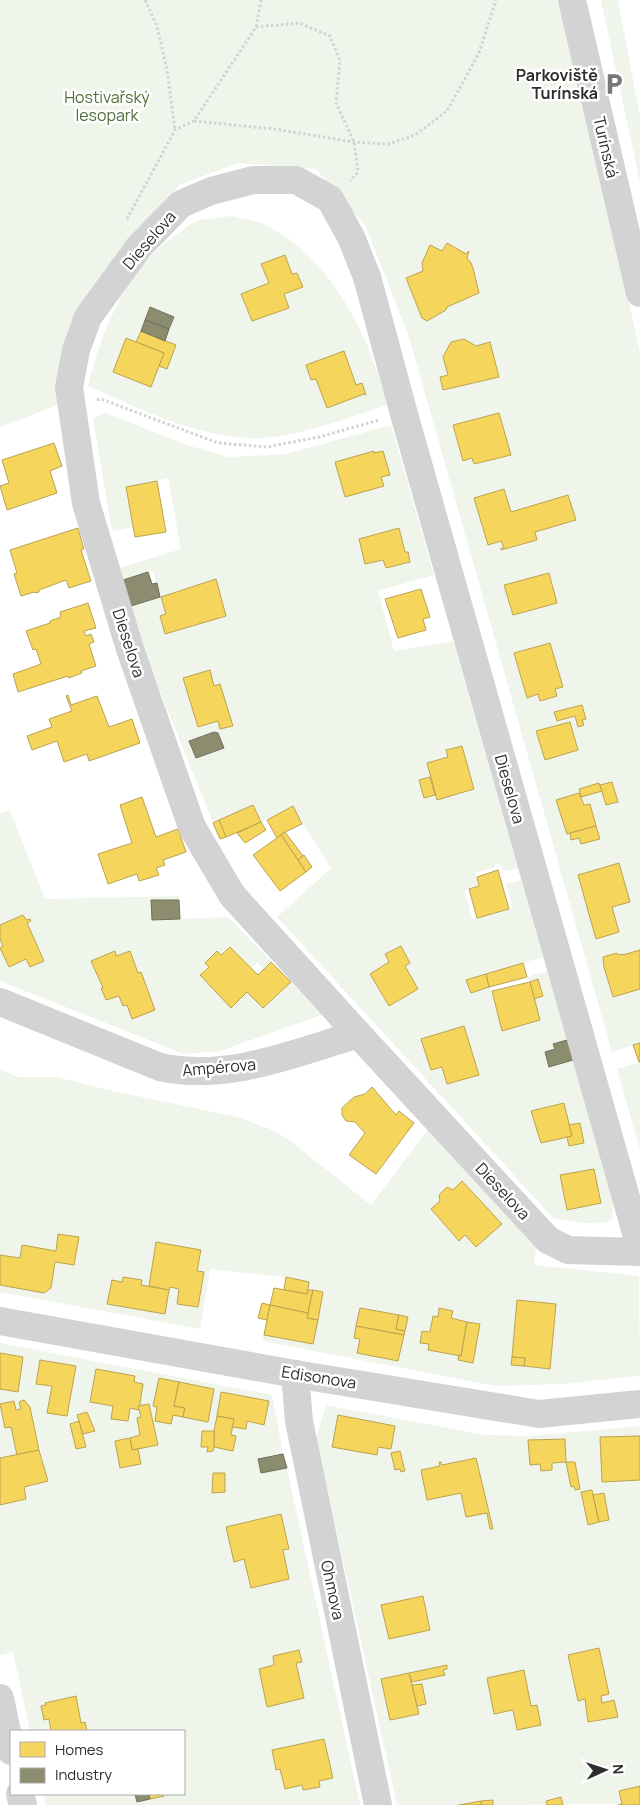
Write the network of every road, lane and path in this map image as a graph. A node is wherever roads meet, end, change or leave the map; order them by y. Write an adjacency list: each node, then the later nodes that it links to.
1 (145, 0): 7 (path)
2 (260, 0): 5 (path)
3 (496, 0): 8 (path)
4 (572, 0): 11 (street, Turínská)
5 (256, 27): 6 (path); 8 (path)
6 (194, 121): 7 (path); 8 (path)
7 (175, 130): 10 (path)
8 (354, 142): 9 (path)
9 (330, 199): 12 (street, Dieselova); 13 (street, Dieselova)
10 (125, 222)
11 (640, 293)
12 (72, 402): 13 (path); 15 (street, Dieselova)
13 (404, 414): 16 (street, Dieselova)
14 (0, 1002): 15 (street, Ampérova)
15 (358, 1034): 17 (street, Dieselova)
16 (640, 1247)
17 (640, 1252)
18 (0, 1321): 19 (street, Edisonova)
19 (295, 1374): 20 (street, Edisonova); 23 (street, Ohmova)
20 (640, 1404)
21 (0, 1698): 22 (street)
22 (10, 1746)
23 (378, 1805)

